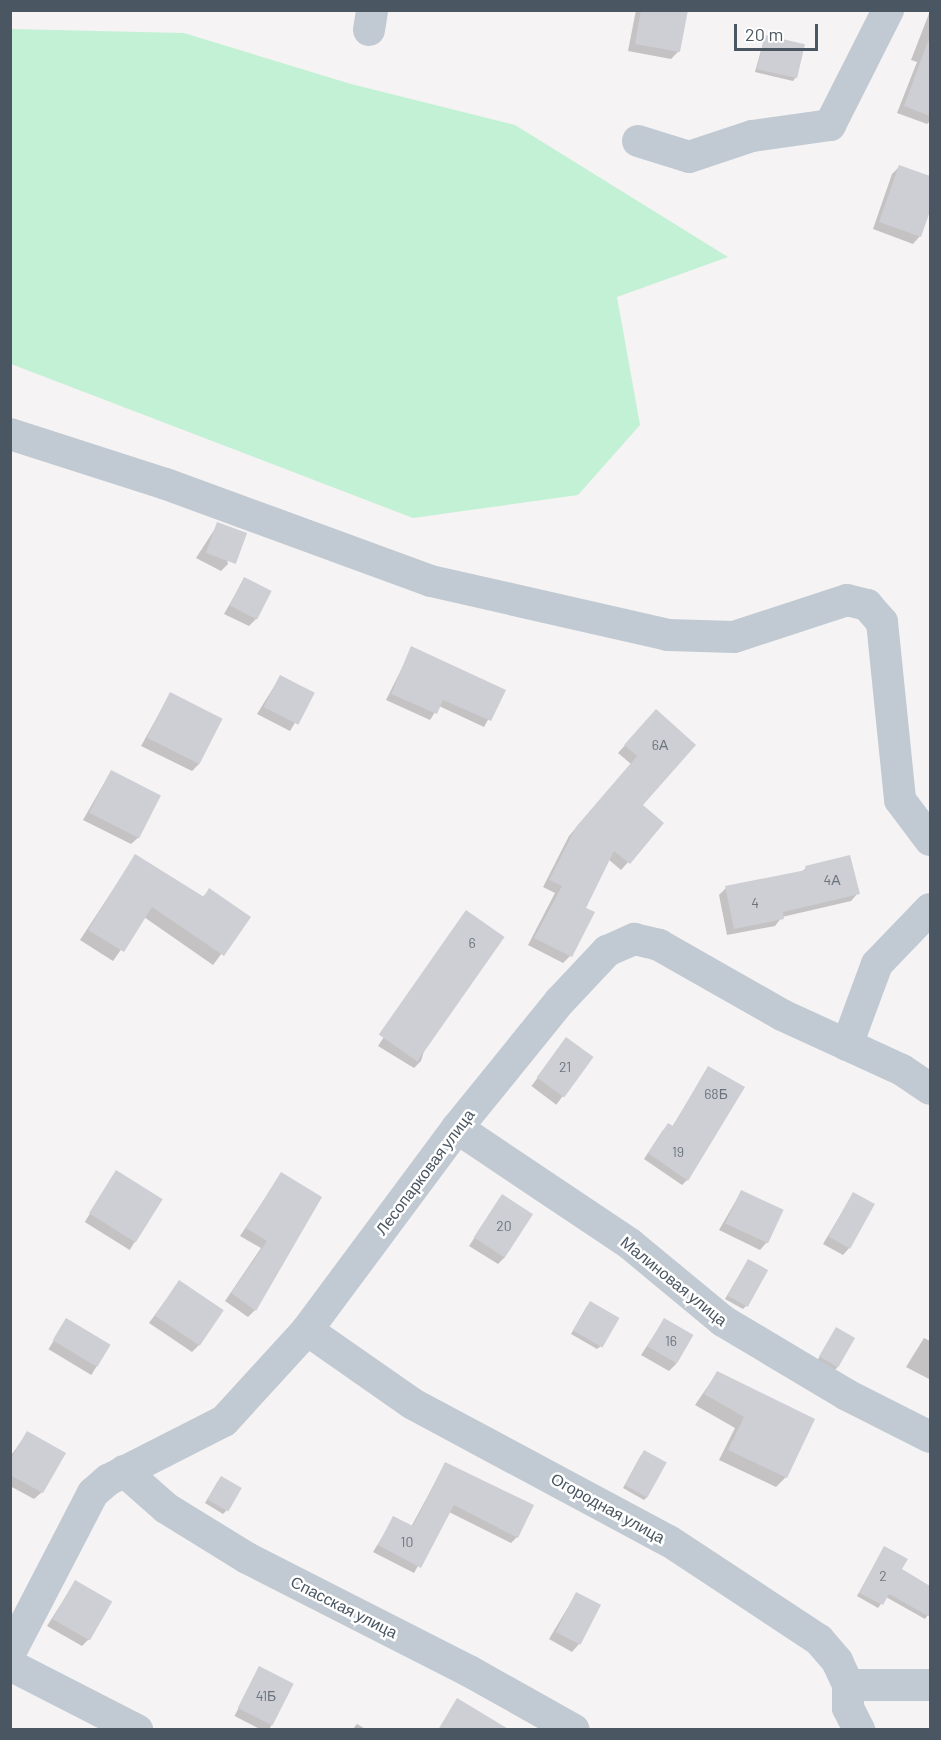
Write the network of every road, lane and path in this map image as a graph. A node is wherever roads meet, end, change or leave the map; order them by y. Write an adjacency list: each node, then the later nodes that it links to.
1 (888, 10): 2 (street)
2 (639, 141)
3 (10, 434): 4 (street)
4 (930, 840)
5 (930, 909): 6 (street)
6 (847, 1045): 7 (street, Лесопарковая улица); 8 (street, Лесопарковая улица)
7 (930, 1089)
8 (457, 1128): 9 (street, Лесопарковая улица); 10 (street, Малиновая улица)
9 (308, 1329): 11 (street, Лесопарковая улица); 14 (street, Огородная улица)
10 (930, 1437)
11 (124, 1471): 12 (street, Лесопарковая улица); 17 (street, Спасская улица)
12 (10, 1653)
13 (10, 1665): 16 (street)
14 (848, 1685): 15 (street); 18 (street, Огородная улица)
15 (930, 1685)
16 (137, 1730)
17 (574, 1730)
18 (859, 1730)

